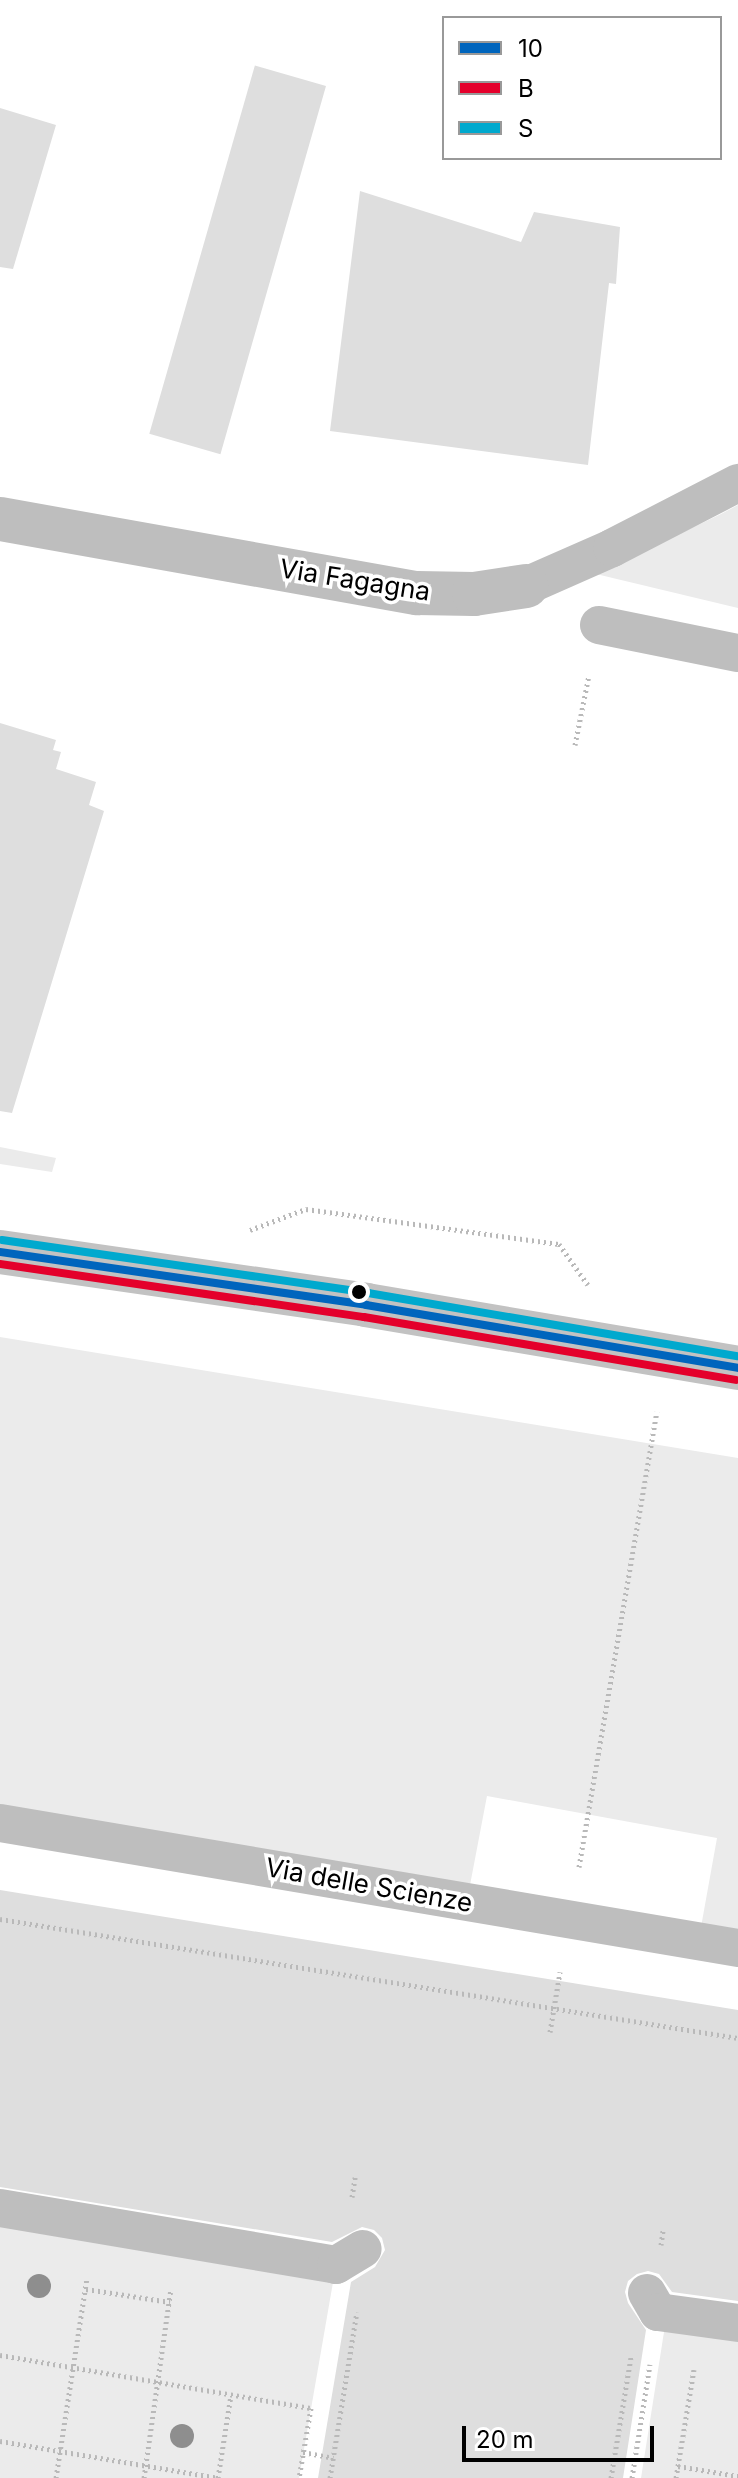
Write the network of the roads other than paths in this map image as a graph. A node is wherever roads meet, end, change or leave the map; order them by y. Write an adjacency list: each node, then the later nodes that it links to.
1 (738, 483): 3 (lane, Via Fagagna)
2 (0, 519): 3 (street, Via Fagagna)
3 (526, 586)
4 (599, 625): 5 (lane)
5 (738, 653)
6 (0, 1252): 7 (street)
7 (738, 1368)
8 (0, 1823): 9 (lane, Via delle Scienze)
9 (738, 1948)
10 (0, 2208): 11 (lane)
11 (363, 2249)
12 (647, 2293): 13 (lane)
13 (738, 2323)

